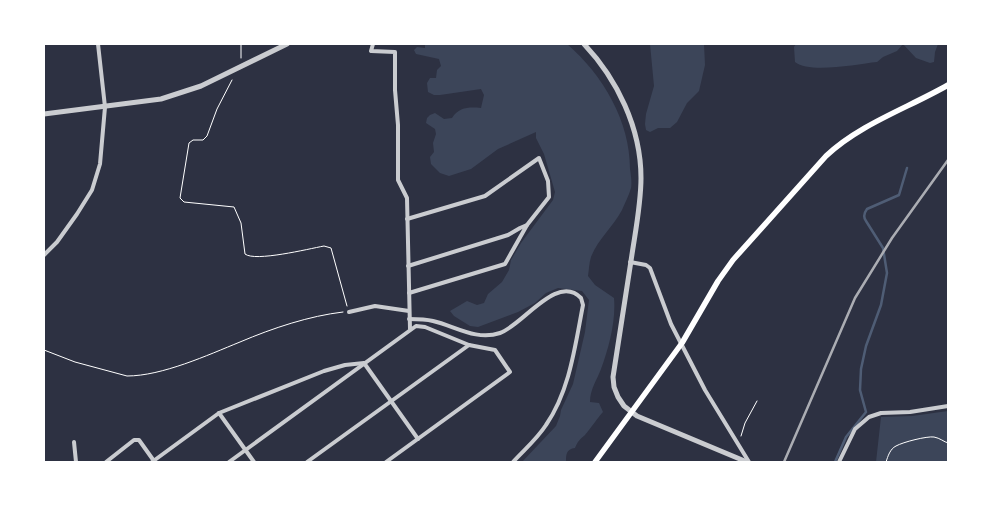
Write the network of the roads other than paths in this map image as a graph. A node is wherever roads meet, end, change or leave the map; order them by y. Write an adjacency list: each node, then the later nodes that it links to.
1 (98, 44): 6 (street)
2 (288, 44): 6 (street)
3 (373, 44): 8 (street)
4 (584, 44): 11 (street)
5 (948, 85): 18 (main road)
6 (105, 107): 7 (street); 10 (street)
7 (44, 114)
8 (407, 219): 9 (street); 12 (street)
9 (527, 226): 12 (street); 13 (street)
10 (44, 255)
11 (630, 262): 18 (street); 23 (street)
12 (408, 266): 13 (street)
13 (409, 293): 14 (street)
14 (409, 311): 15 (street); 16 (street)
15 (349, 312)
16 (410, 319): 17 (street); 35 (street)
17 (410, 329): 19 (street); 20 (street)
18 (682, 343): 23 (main road); 37 (street)
19 (469, 345): 21 (street); 25 (street)
20 (364, 363): 21 (street); 24 (street); 27 (street)
21 (391, 401): 25 (street); 33 (street)
22 (948, 406): 38 (street)
23 (632, 412): 36 (main road); 37 (street)
24 (218, 413): 27 (street); 30 (street)
25 (418, 439): 34 (street)
26 (74, 442): 28 (street)
27 (245, 450): 31 (street); 32 (street)
28 (76, 462)
29 (106, 462): 30 (street)
30 (153, 462)
31 (229, 462)
32 (254, 462)
33 (307, 462)
34 (386, 462)
35 (513, 462)
36 (595, 462)
37 (748, 462)
38 (839, 462)

